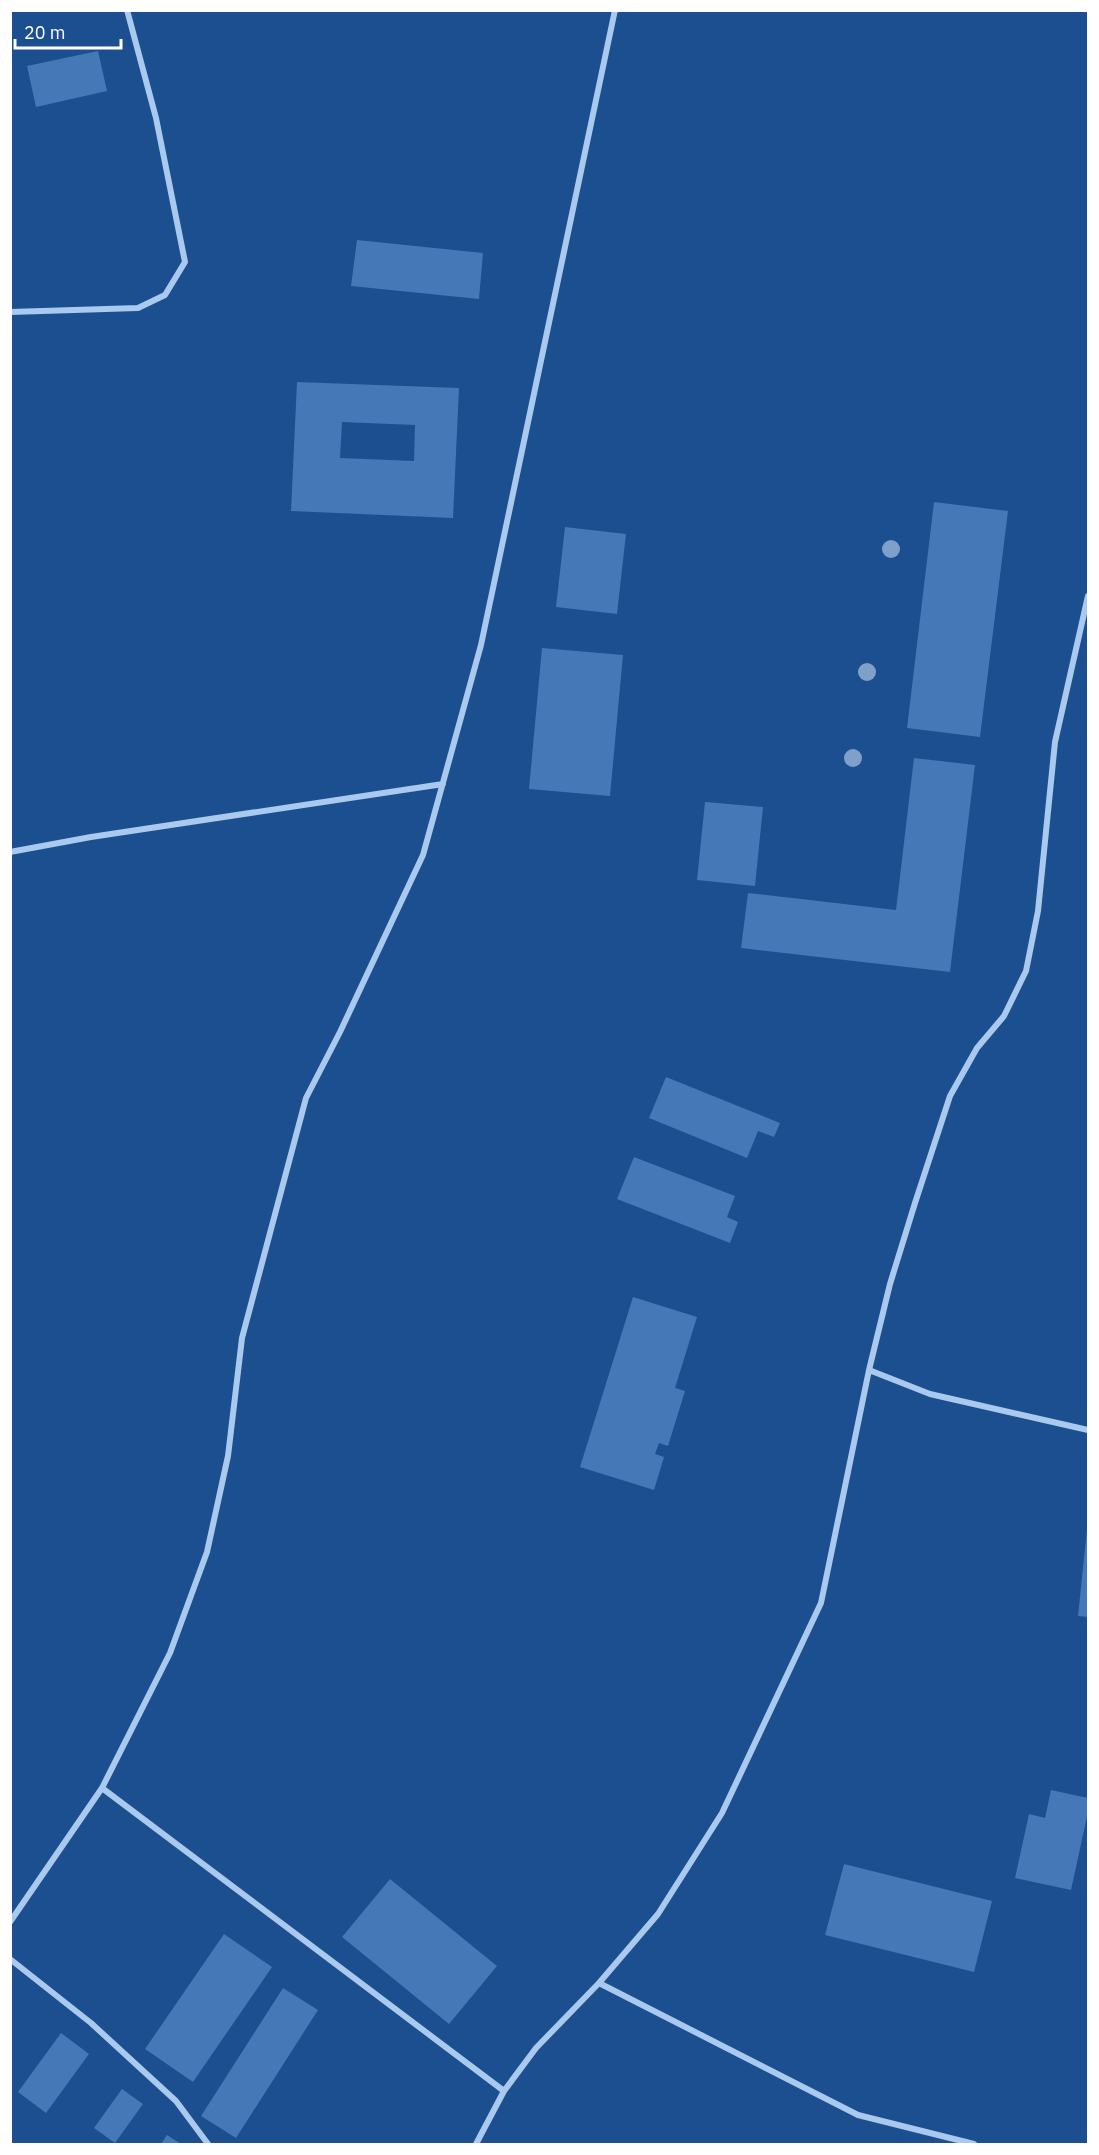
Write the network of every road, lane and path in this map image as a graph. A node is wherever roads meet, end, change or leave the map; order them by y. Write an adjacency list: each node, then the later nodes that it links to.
1 (127, 10): 3 (street)
2 (615, 10): 5 (street)
3 (10, 312)
4 (1089, 596): 7 (street)
5 (443, 784): 6 (street); 9 (street)
6 (10, 852)
7 (869, 1370): 8 (street); 12 (street)
8 (1089, 1430)
9 (102, 1788): 10 (street); 13 (street)
10 (10, 1922)
11 (10, 1959): 14 (street)
12 (599, 1983): 13 (street); 16 (street)
13 (504, 2091): 15 (street)
14 (208, 2145)
15 (476, 2145)
16 (974, 2145)

